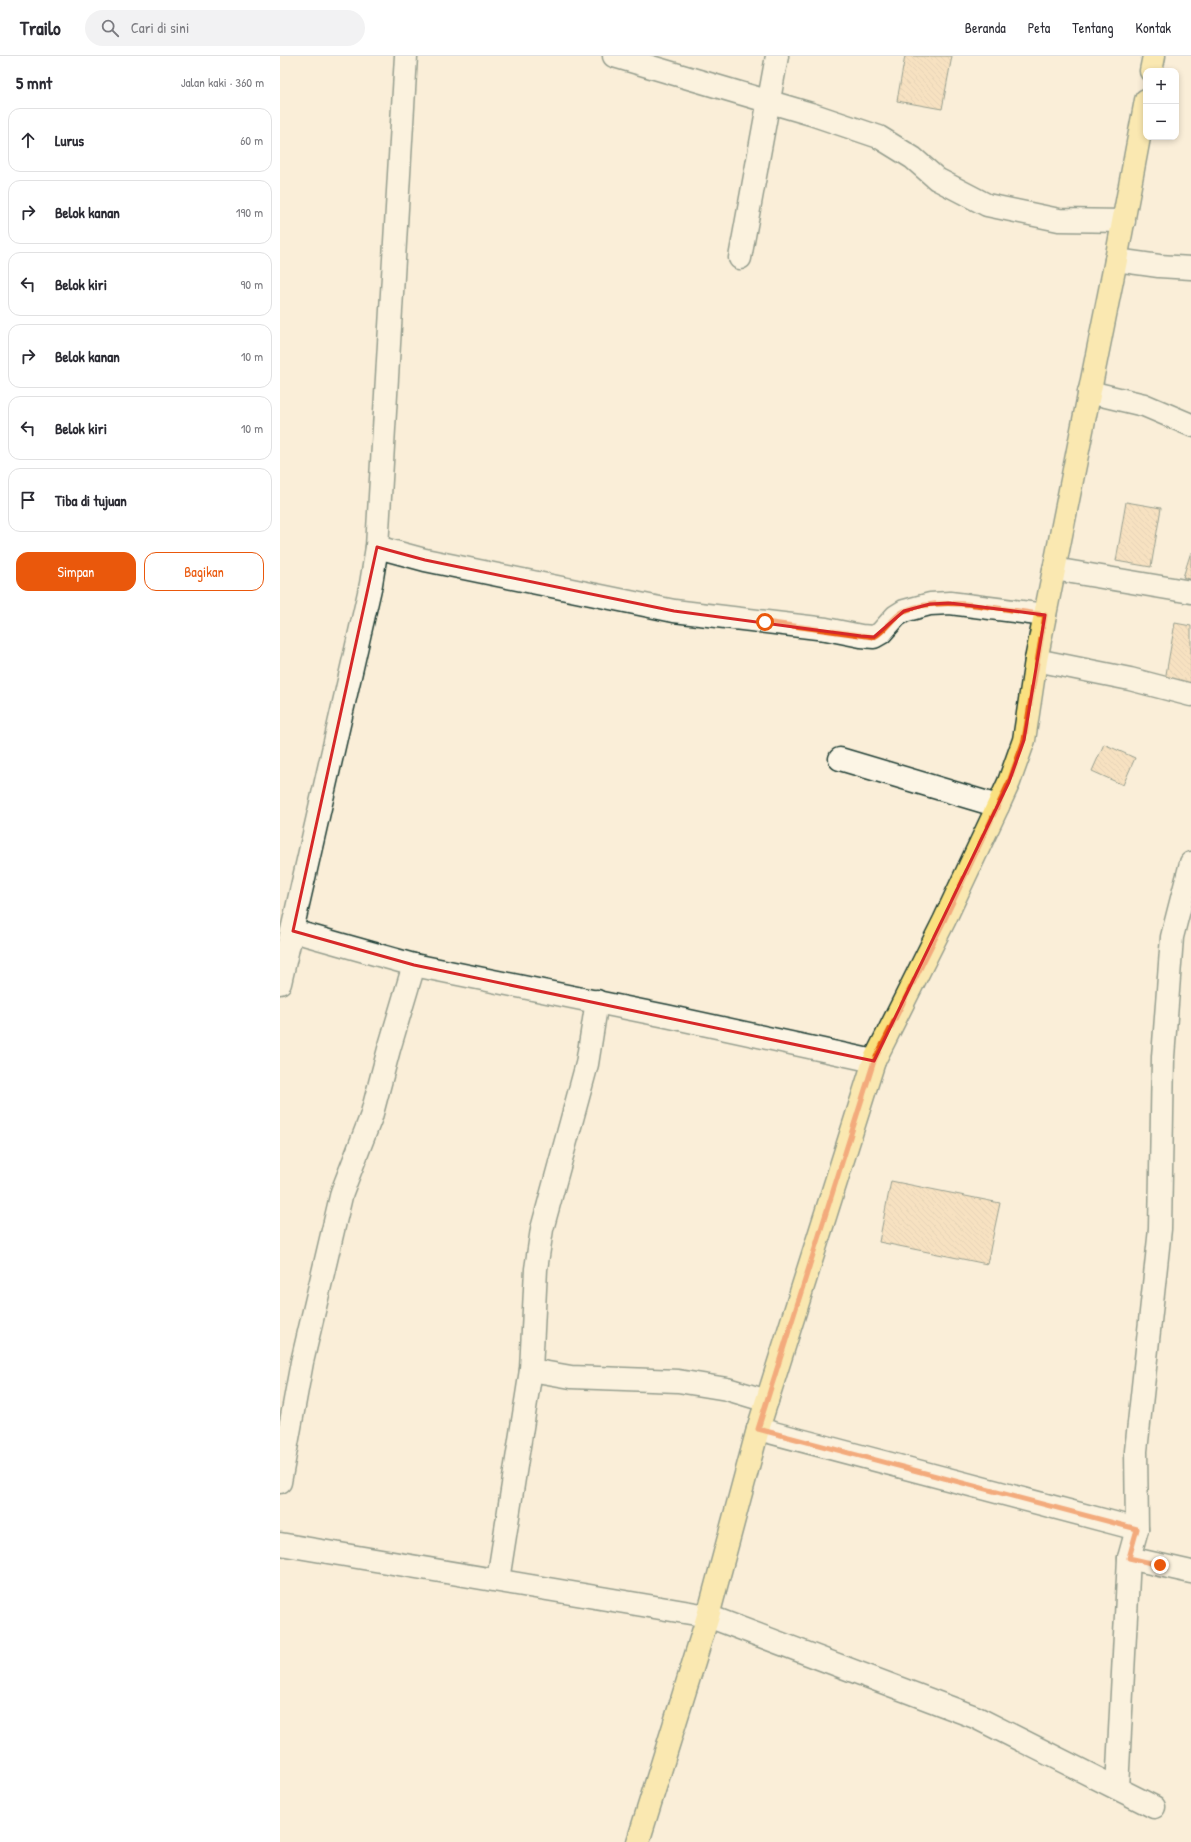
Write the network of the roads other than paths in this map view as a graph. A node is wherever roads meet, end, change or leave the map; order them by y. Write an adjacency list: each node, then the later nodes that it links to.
1 (406, 56): 14 (street)
2 (614, 56): 6 (street)
3 (777, 56): 6 (street)
4 (1154, 56): 5 (main road)
5 (1152, 68)
6 (769, 102): 8 (street); 9 (street)
7 (1145, 104): 8 (main road)
8 (1124, 221): 10 (main road)
9 (740, 258)
10 (1116, 260): 11 (street); 12 (main road)
11 (1191, 268)
12 (1089, 392): 13 (street); 15 (main road)
13 (1191, 425)
14 (377, 547): 17 (street); 23 (street)
15 (1054, 568): 16 (street); 17 (main road)
16 (1191, 592)
17 (1045, 615): 18 (main road)
18 (1036, 660): 19 (street); 21 (main road)
19 (1191, 695)
20 (840, 759): 21 (street)
21 (998, 806): 27 (main road)
22 (1191, 862): 32 (street)
23 (293, 931): 24 (street); 25 (street)
24 (414, 965): 26 (street); 31 (street)
25 (280, 983)
26 (597, 1001): 27 (street); 28 (street)
27 (874, 1061): 29 (main road)
28 (531, 1370): 29 (street); 36 (street)
29 (767, 1401): 30 (main road)
30 (758, 1429): 32 (street); 37 (main road)
31 (280, 1482)
32 (1137, 1529): 34 (street)
33 (280, 1544): 36 (street)
34 (1129, 1558): 35 (street); 38 (street)
35 (1191, 1572)
36 (498, 1580): 37 (street)
37 (708, 1616): 38 (street); 40 (main road)
38 (1117, 1788): 39 (street)
39 (1154, 1807)
40 (638, 1842)

